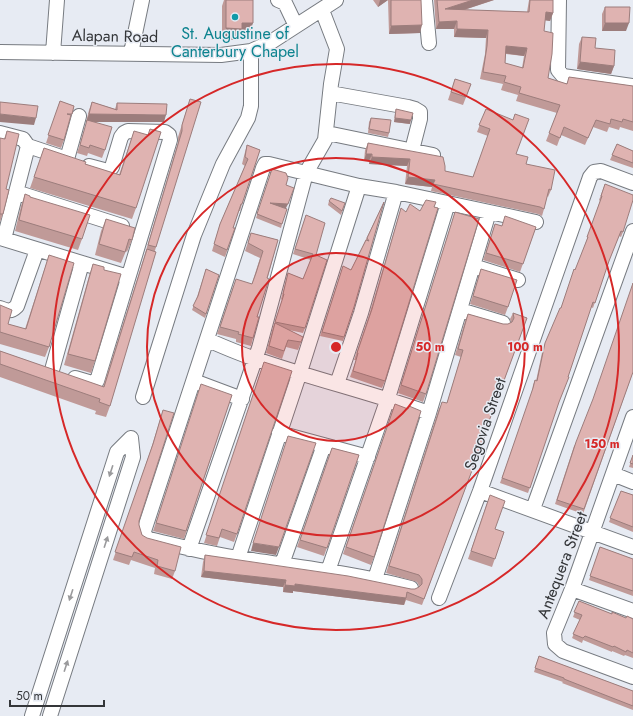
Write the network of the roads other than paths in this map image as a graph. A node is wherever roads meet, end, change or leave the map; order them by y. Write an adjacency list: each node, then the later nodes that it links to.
1 (57, 0): 11 (street)
2 (142, 0): 12 (street)
3 (278, 0): 8 (street)
4 (336, 0): 7 (street, Alapan Road)
5 (425, 0): 9 (street)
6 (559, 0): 14 (street)
7 (322, 10): 8 (street, Alapan Road); 15 (street)
8 (296, 26): 13 (street, Alapan Road)
9 (429, 43)
10 (0, 52): 11 (street, Alapan Road)
11 (53, 53): 12 (street, Alapan Road)
12 (132, 53): 13 (street, Alapan Road)
13 (251, 58): 49 (street)
14 (633, 86)
15 (330, 93): 18 (street); 20 (street)
16 (79, 116): 22 (street)
17 (0, 133): 19 (street)
18 (327, 133): 20 (street); 23 (street)
19 (28, 146): 22 (street); 26 (street)
20 (412, 150): 21 (street)
21 (433, 155)
22 (67, 159): 32 (street)
23 (306, 173): 25 (street); 42 (street); 43 (street)
24 (633, 183): 59 (street, Segovia Street)
25 (359, 186): 27 (street); 46 (street)
26 (16, 192): 32 (street); 33 (street)
27 (396, 192): 28 (street); 48 (street)
28 (448, 204): 29 (street); 50 (street)
29 (489, 212): 30 (street); 36 (street)
30 (536, 222)
31 (633, 231): 60 (street)
32 (141, 232): 37 (street)
33 (2, 239): 34 (street)
34 (37, 250): 35 (street); 39 (street)
35 (82, 263): 37 (street); 45 (street)
36 (473, 266): 38 (street); 40 (street)
37 (128, 277): 45 (street)
38 (518, 280)
39 (0, 308)
40 (460, 310): 41 (street); 52 (street)
41 (503, 323)
42 (208, 340): 43 (street); 47 (street)
43 (256, 359): 46 (street); 51 (street)
44 (37, 366): 45 (street)
45 (52, 370)
46 (300, 372): 48 (street); 54 (street)
47 (194, 381): 51 (street); 63 (street)
48 (337, 384): 50 (street)
49 (143, 397)
50 (388, 398): 52 (street); 56 (street)
51 (242, 399): 63 (street)
52 (429, 413): 67 (street)
53 (633, 420): 57 (street, Antequera Street)
54 (279, 433): 55 (street); 64 (street)
55 (324, 445): 56 (street); 65 (street)
56 (368, 458): 66 (street)
57 (613, 474): 58 (street); 61 (street, Antequera Street)
58 (633, 482)
59 (480, 490): 60 (street); 70 (street, Segovia Street)
60 (533, 509): 61 (street)
61 (592, 533): 62 (street); 69 (street, Antequera Street)
62 (633, 547)
63 (189, 549): 64 (street)
64 (238, 558): 65 (street)
65 (282, 564): 66 (street)
66 (328, 571): 67 (street)
67 (375, 579): 68 (street)
68 (411, 588)
69 (572, 589): 71 (street); 72 (street, Antequera Street)
70 (439, 598)
71 (633, 611)
72 (633, 677)
73 (32, 716): 74 (street, one-way to 73)
74 (50, 716)

